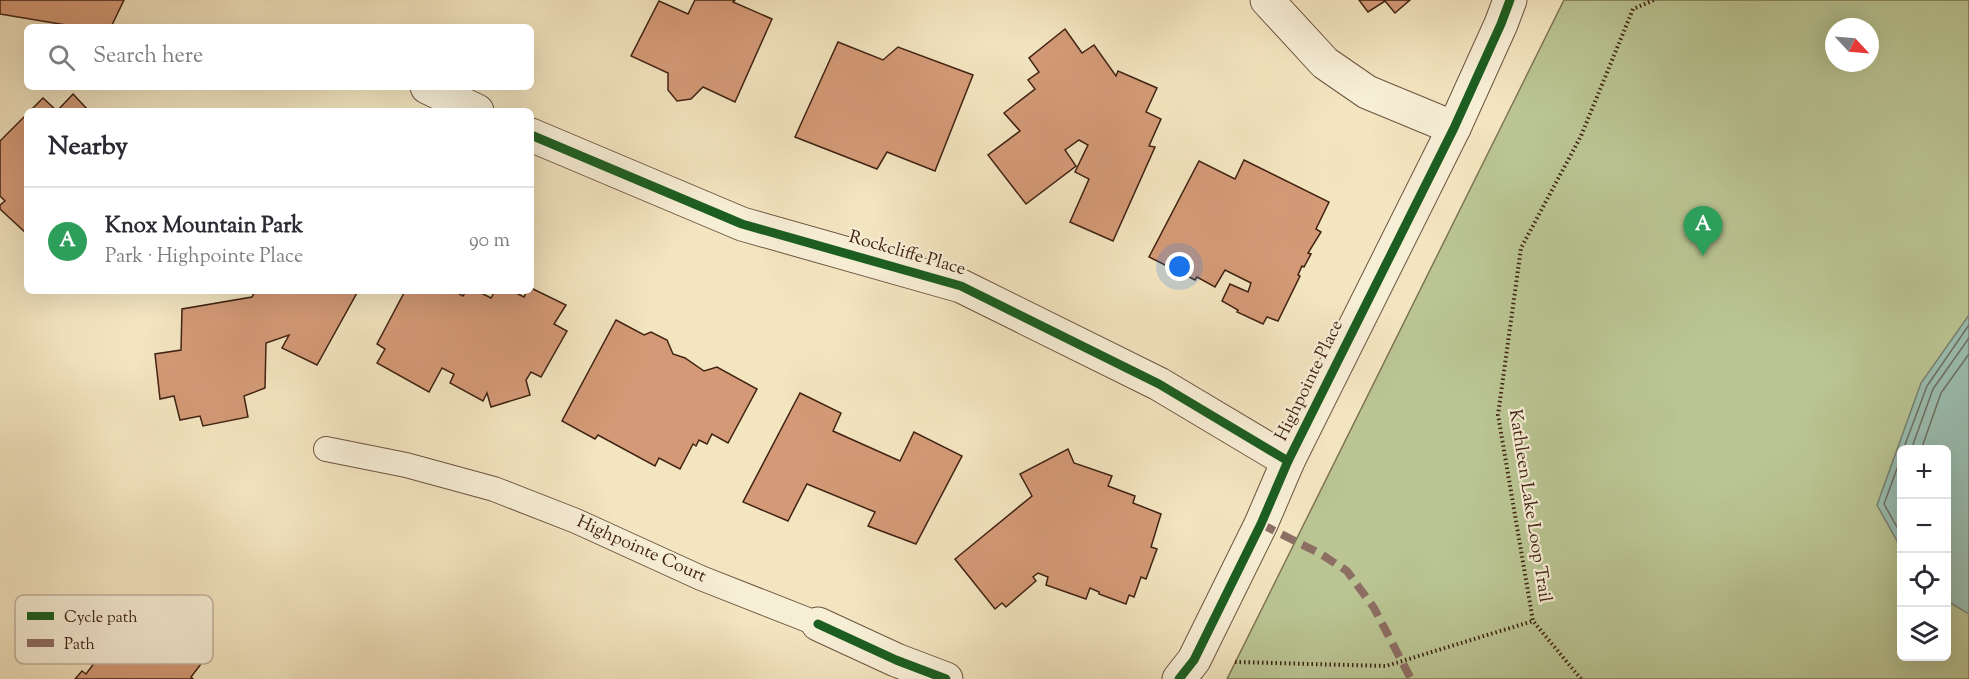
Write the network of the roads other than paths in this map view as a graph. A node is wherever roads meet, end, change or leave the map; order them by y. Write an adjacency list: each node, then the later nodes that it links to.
1 (1267, 0): 5 (street)
2 (1510, 0): 5 (street, Highpointe Place)
3 (433, 90): 4 (street)
4 (471, 108)
5 (1454, 128): 8 (street, Highpointe Place)
6 (534, 136): 8 (street, Rockcliffe Place)
7 (326, 449): 9 (lane, Highpointe Court)
8 (1288, 461): 10 (street, Highpointe Place)
9 (818, 624): 11 (street, Highpointe Court)
10 (1187, 670)
11 (946, 679)

